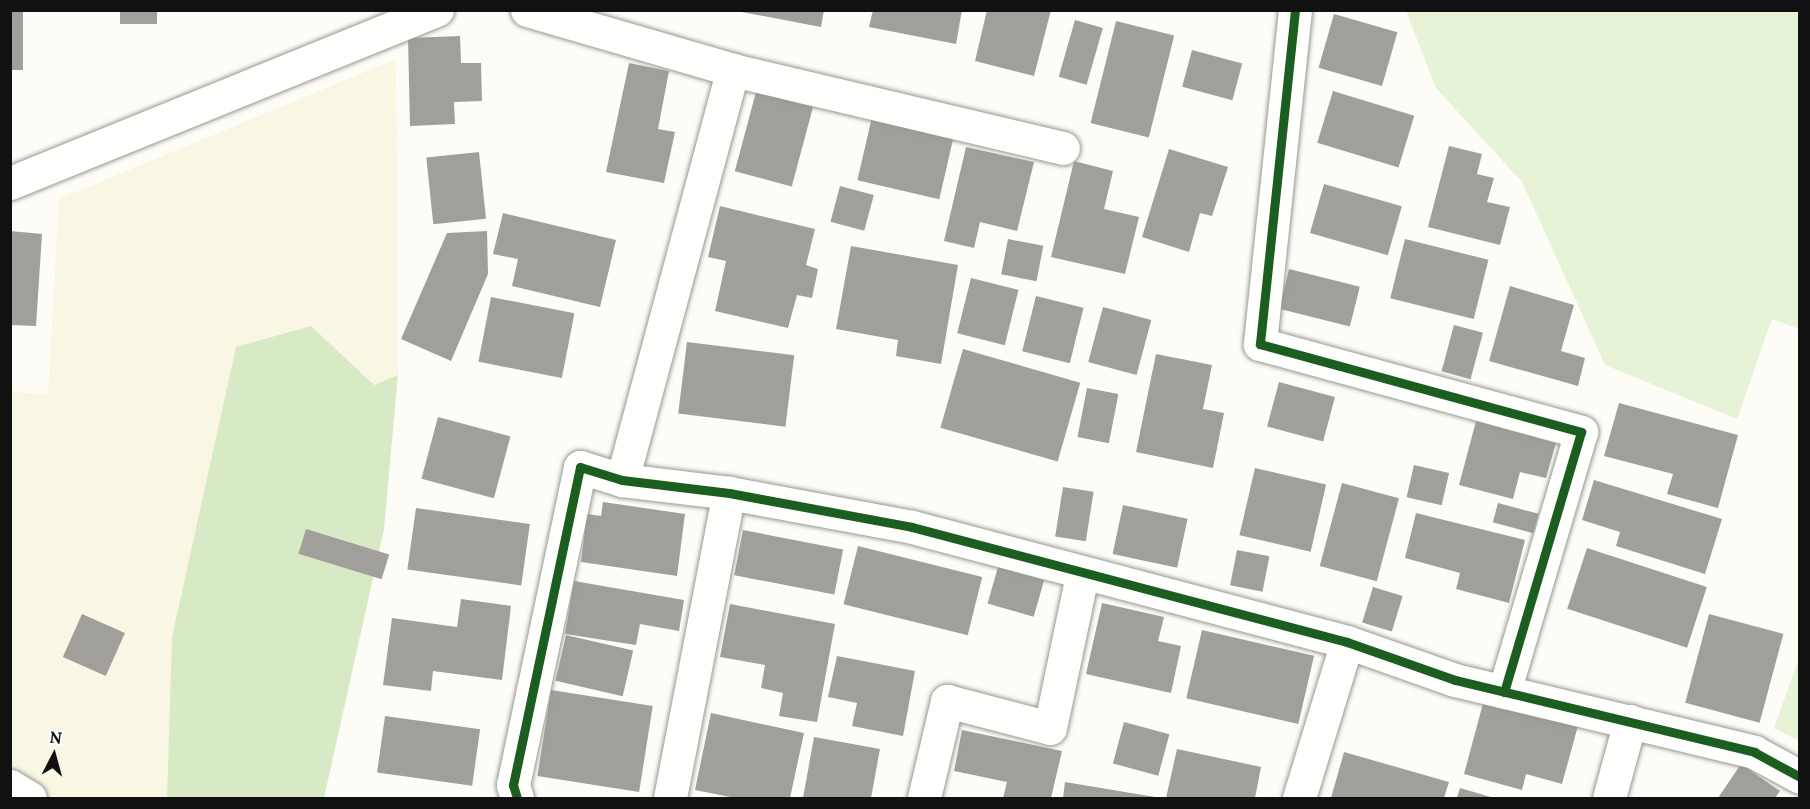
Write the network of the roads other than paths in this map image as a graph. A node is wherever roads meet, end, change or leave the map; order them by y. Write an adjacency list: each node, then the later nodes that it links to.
1 (437, 10): 4 (street)
2 (527, 10): 5 (street)
3 (1295, 10): 12 (street)
4 (373, 22): 7 (street)
5 (734, 70): 6 (street); 8 (street)
6 (1063, 148)
7 (10, 183)
8 (622, 480): 9 (street); 17 (street)
9 (729, 494): 10 (street); 18 (street)
10 (1083, 575): 11 (street); 19 (street)
11 (1347, 642): 12 (street); 20 (street)
12 (1504, 692): 13 (street)
13 (1630, 721): 14 (street); 21 (street)
14 (1800, 777)
15 (10, 786): 16 (street)
16 (30, 798)
17 (518, 798)
18 (670, 798)
19 (924, 798)
20 (1299, 798)
21 (1609, 798)

